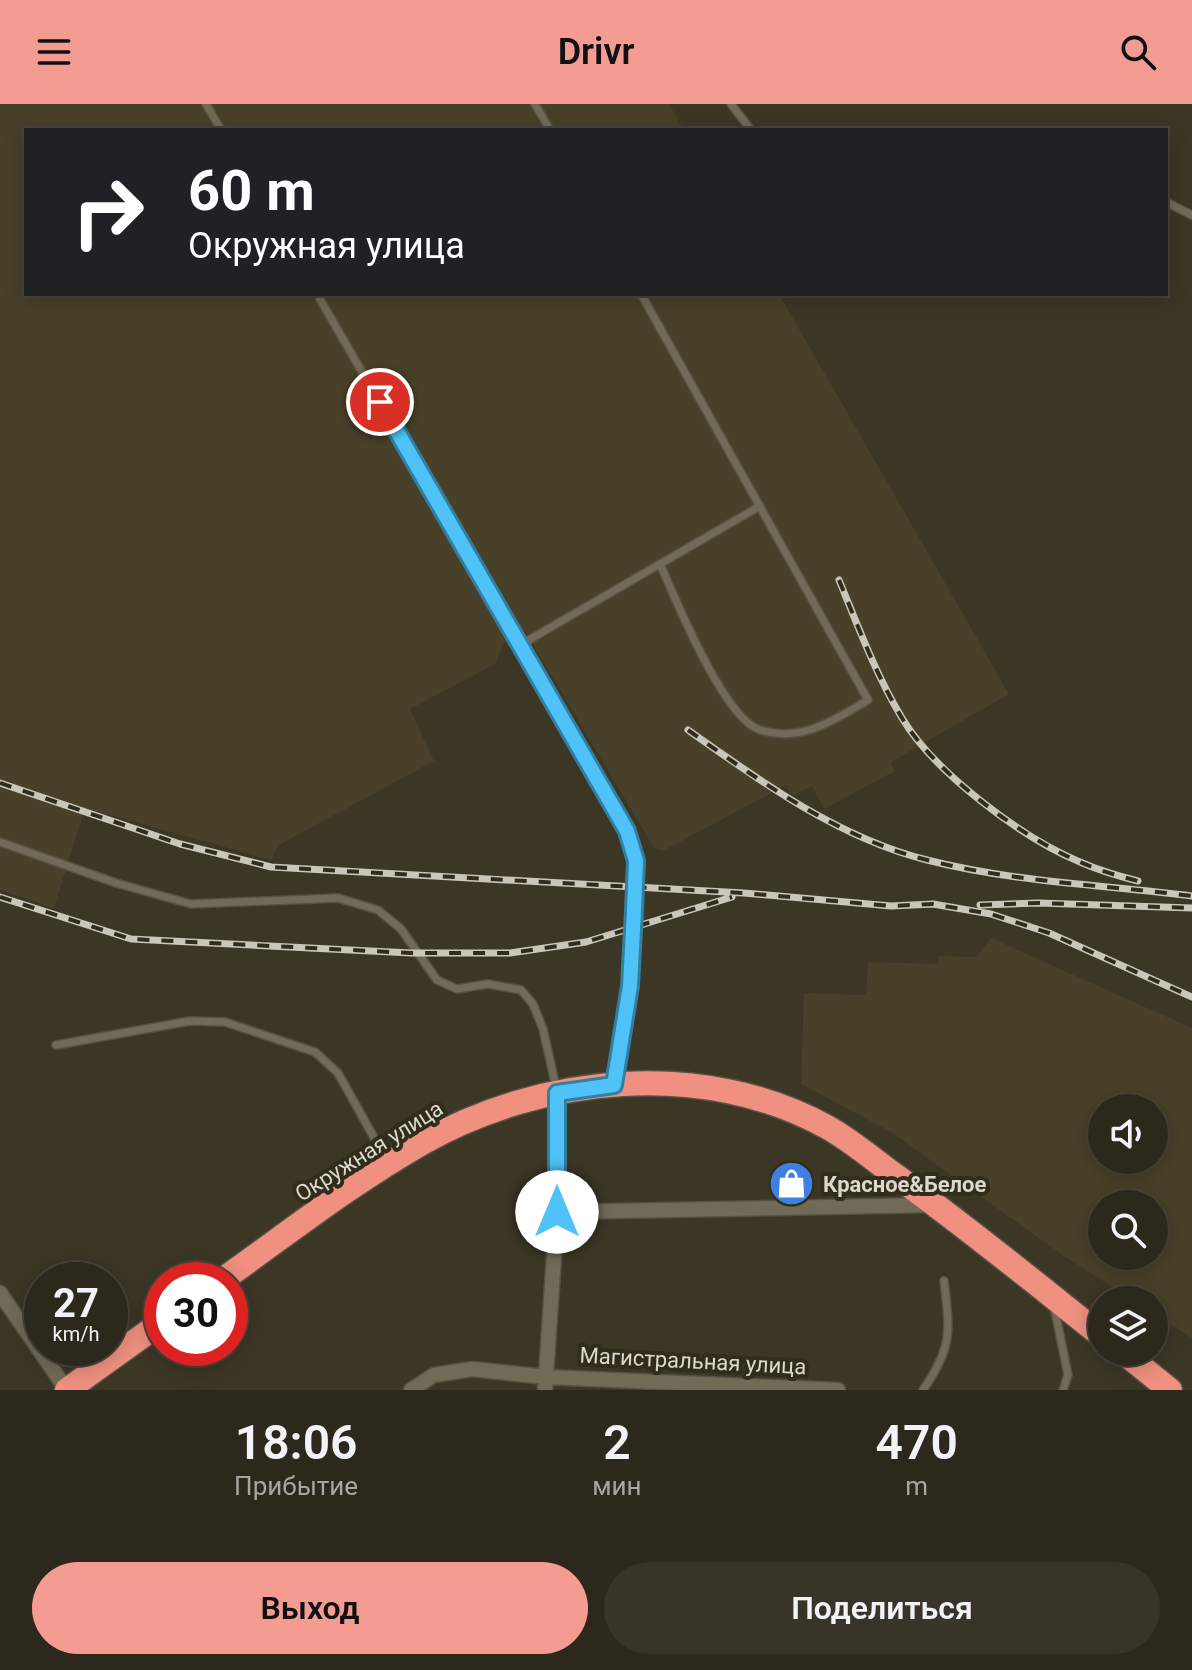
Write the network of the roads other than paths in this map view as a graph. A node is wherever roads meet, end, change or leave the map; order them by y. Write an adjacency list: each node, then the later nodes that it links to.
1 (206, 104): 4 (lane)
2 (535, 104): 5 (lane)
3 (731, 104): 6 (lane)
4 (220, 128)
5 (549, 128)
6 (749, 128)
7 (1168, 203): 8 (lane)
8 (1192, 215)
9 (318, 296): 13 (lane)
10 (642, 296): 11 (lane)
11 (760, 506): 12 (lane); 12 (lane)
12 (660, 564): 13 (lane)
13 (522, 644): 16 (lane)
14 (0, 842): 17 (lane)
15 (56, 1045): 18 (lane)
16 (614, 1085): 17 (highway, Окружная улица); 19 (highway, Окружная улица)
17 (557, 1093): 18 (highway, Окружная улица); 20 (street)
18 (389, 1164): 21 (highway, Окружная улица)
19 (936, 1205): 20 (street); 24 (highway, Окружная улица)
20 (557, 1212): 28 (street)
21 (248, 1262)
22 (944, 1281): 32 (lane)
23 (0, 1293): 29 (street)
24 (1051, 1296): 25 (highway, Окружная улица); 33 (lane)
25 (1088, 1325)
26 (144, 1335): 29 (highway)
27 (1140, 1366): 34 (highway)
28 (546, 1383): 30 (street, Магистральная улица); 31 (street, Магистральная улица)
29 (67, 1390)
30 (411, 1390)
31 (838, 1390)
32 (923, 1390)
33 (1063, 1390)
34 (1170, 1390)

